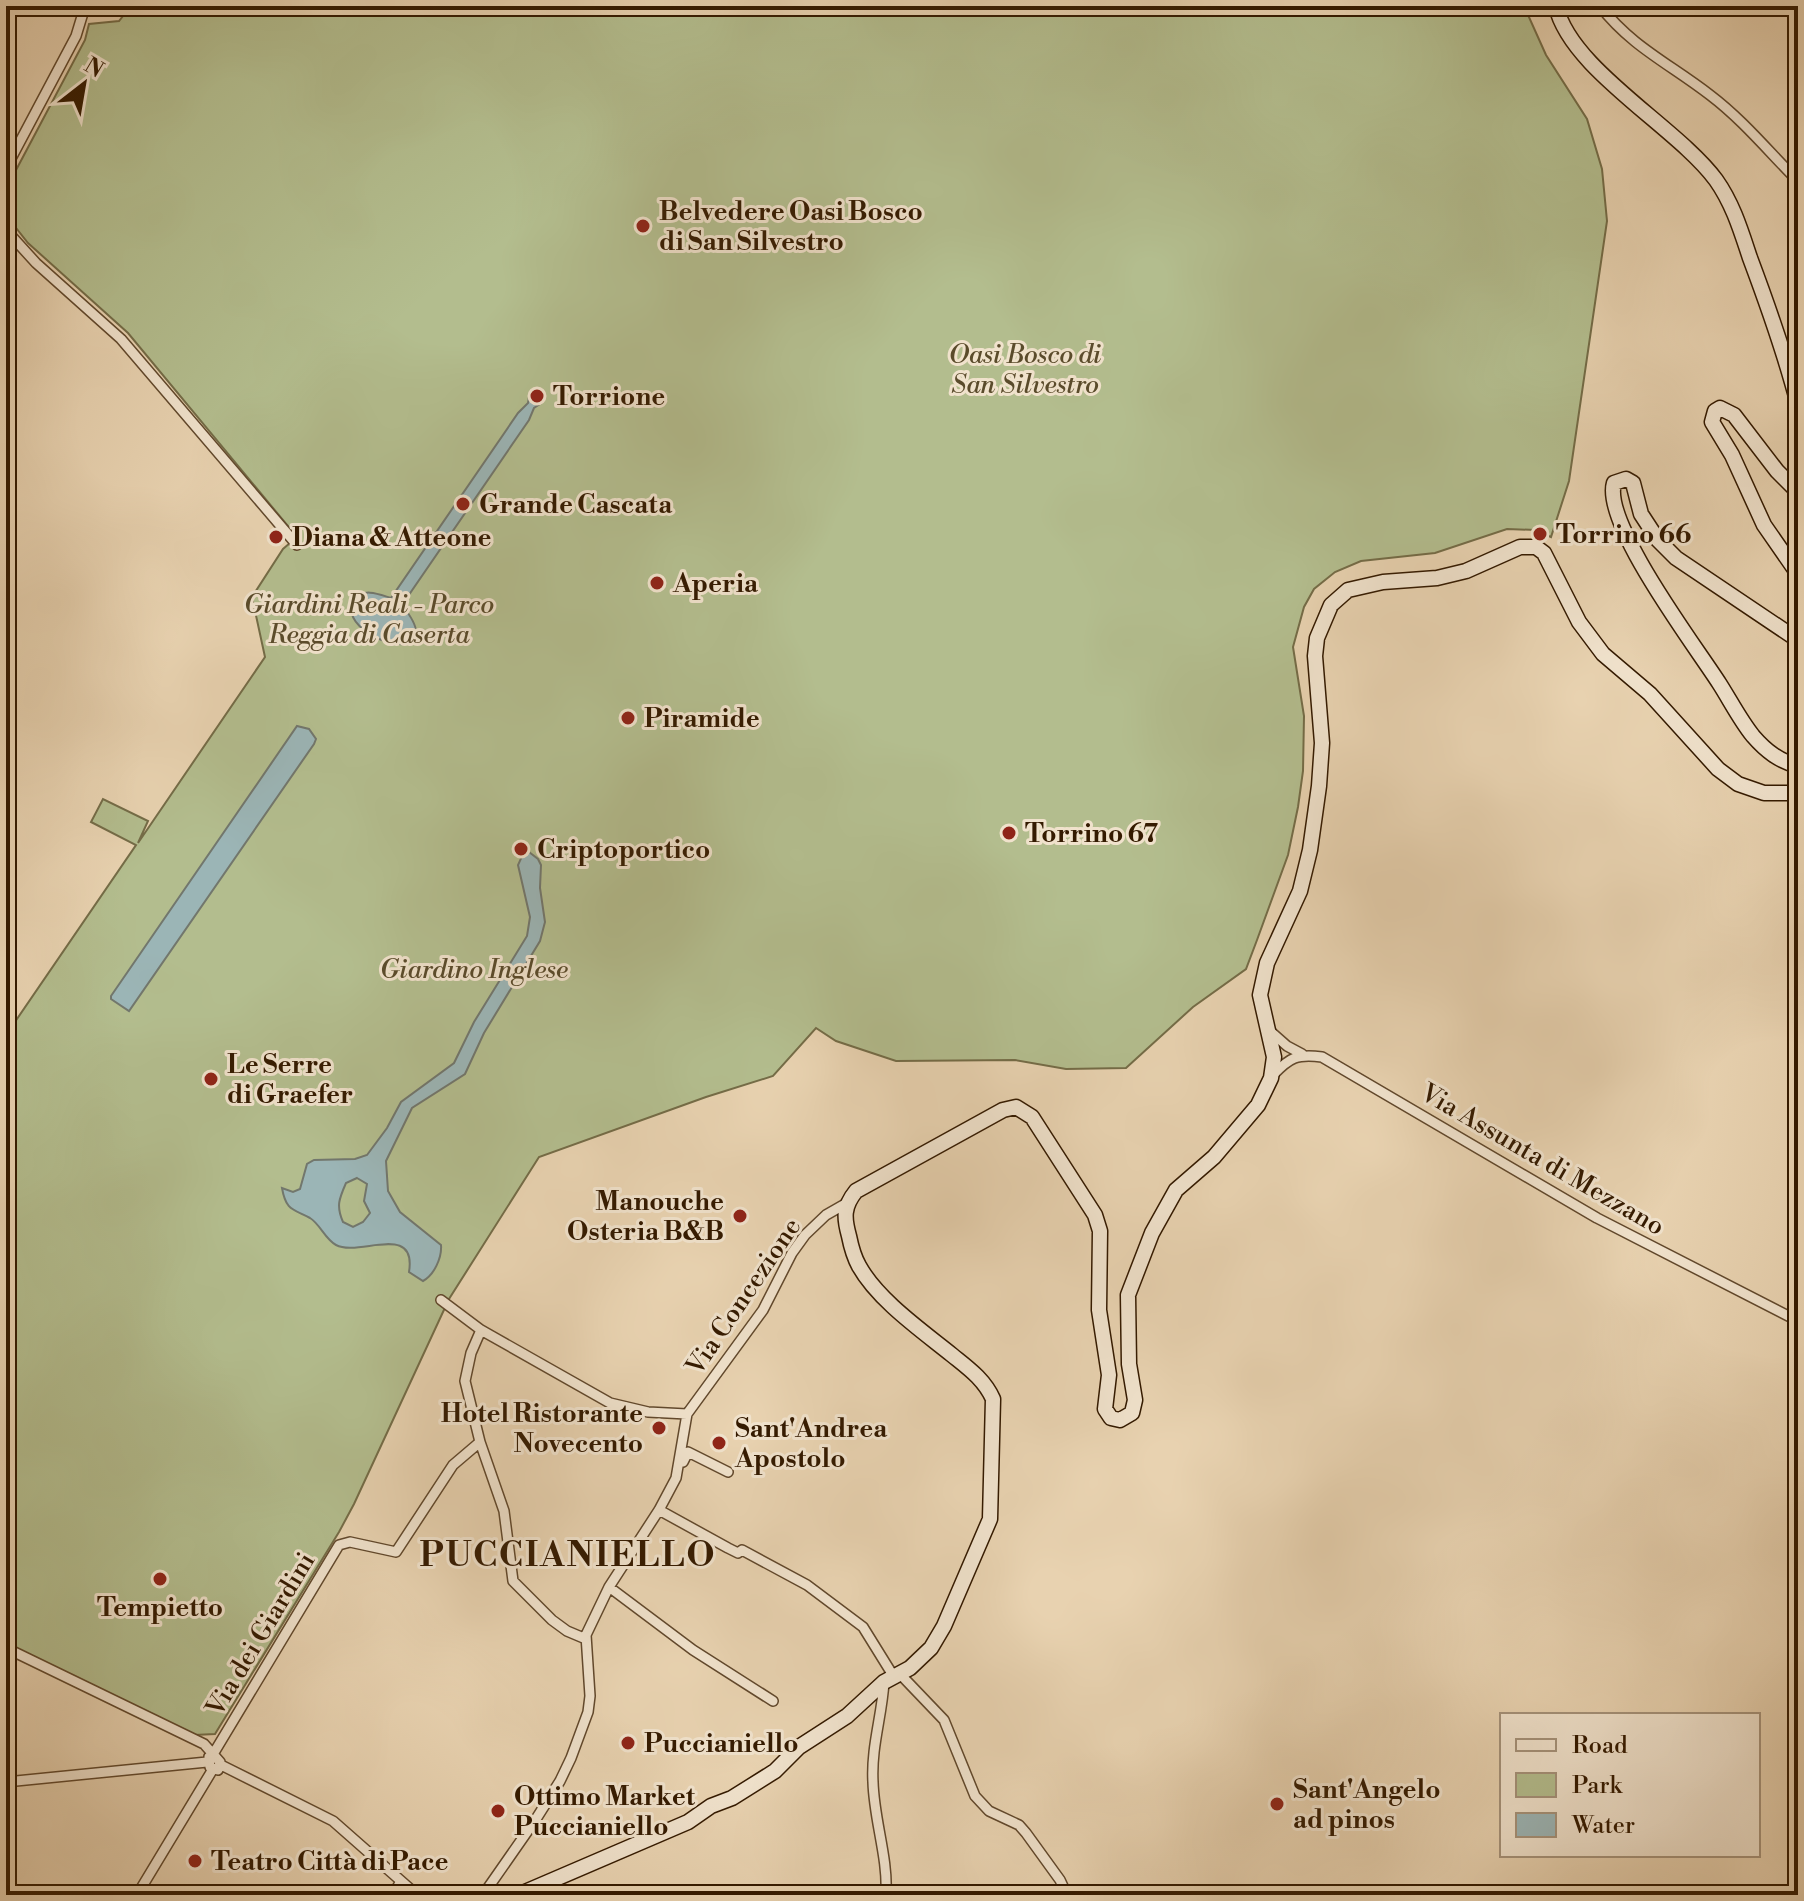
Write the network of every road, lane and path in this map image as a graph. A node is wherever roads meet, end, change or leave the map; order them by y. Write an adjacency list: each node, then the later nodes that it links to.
1 (82, 6): 4 (street)
2 (1556, 6): 7 (street)
3 (1600, 6): 5 (street)
4 (6, 168)
5 (1798, 181)
6 (6, 230): 9 (street)
7 (1798, 404)
8 (1798, 492): 10 (street)
9 (297, 545)
10 (1798, 574)
11 (1798, 640): 12 (street)
12 (1798, 766)
13 (1798, 793): 14 (street)
14 (1266, 1025): 15 (street, Via Assunta di Mezzano); 16 (street)
15 (1302, 1054): 16 (street); 19 (street, Via Assunta di Mezzano)
16 (1271, 1078): 17 (street)
17 (847, 1203): 21 (street, Via Concezione); 29 (street)
18 (441, 1300): 20 (street)
19 (1798, 1321)
20 (481, 1330): 21 (street); 22 (street)
21 (687, 1414): 23 (street, Via Concezione)
22 (480, 1442): 27 (street); 31 (street, Via dei Giardini)
23 (679, 1468): 24 (street); 25 (street, Via Concezione)
24 (728, 1472)
25 (659, 1510): 26 (street, Via Concezione); 29 (street)
26 (609, 1587): 27 (street, Via Concezione); 30 (street)
27 (586, 1639): 40 (street, Via Concezione)
28 (6, 1648): 31 (street)
29 (893, 1678): 35 (street); 36 (street); 42 (street)
30 (773, 1701)
31 (214, 1763): 32 (street); 33 (street); 37 (street)
32 (6, 1782)
33 (401, 1881): 38 (street); 39 (street)
34 (1798, 1886): 43 (street)
35 (538, 1891): 41 (street)
36 (886, 1894)
37 (137, 1895)
38 (393, 1895)
39 (417, 1895)
40 (483, 1895)
41 (518, 1895)
42 (1067, 1895)
43 (1792, 1895)

